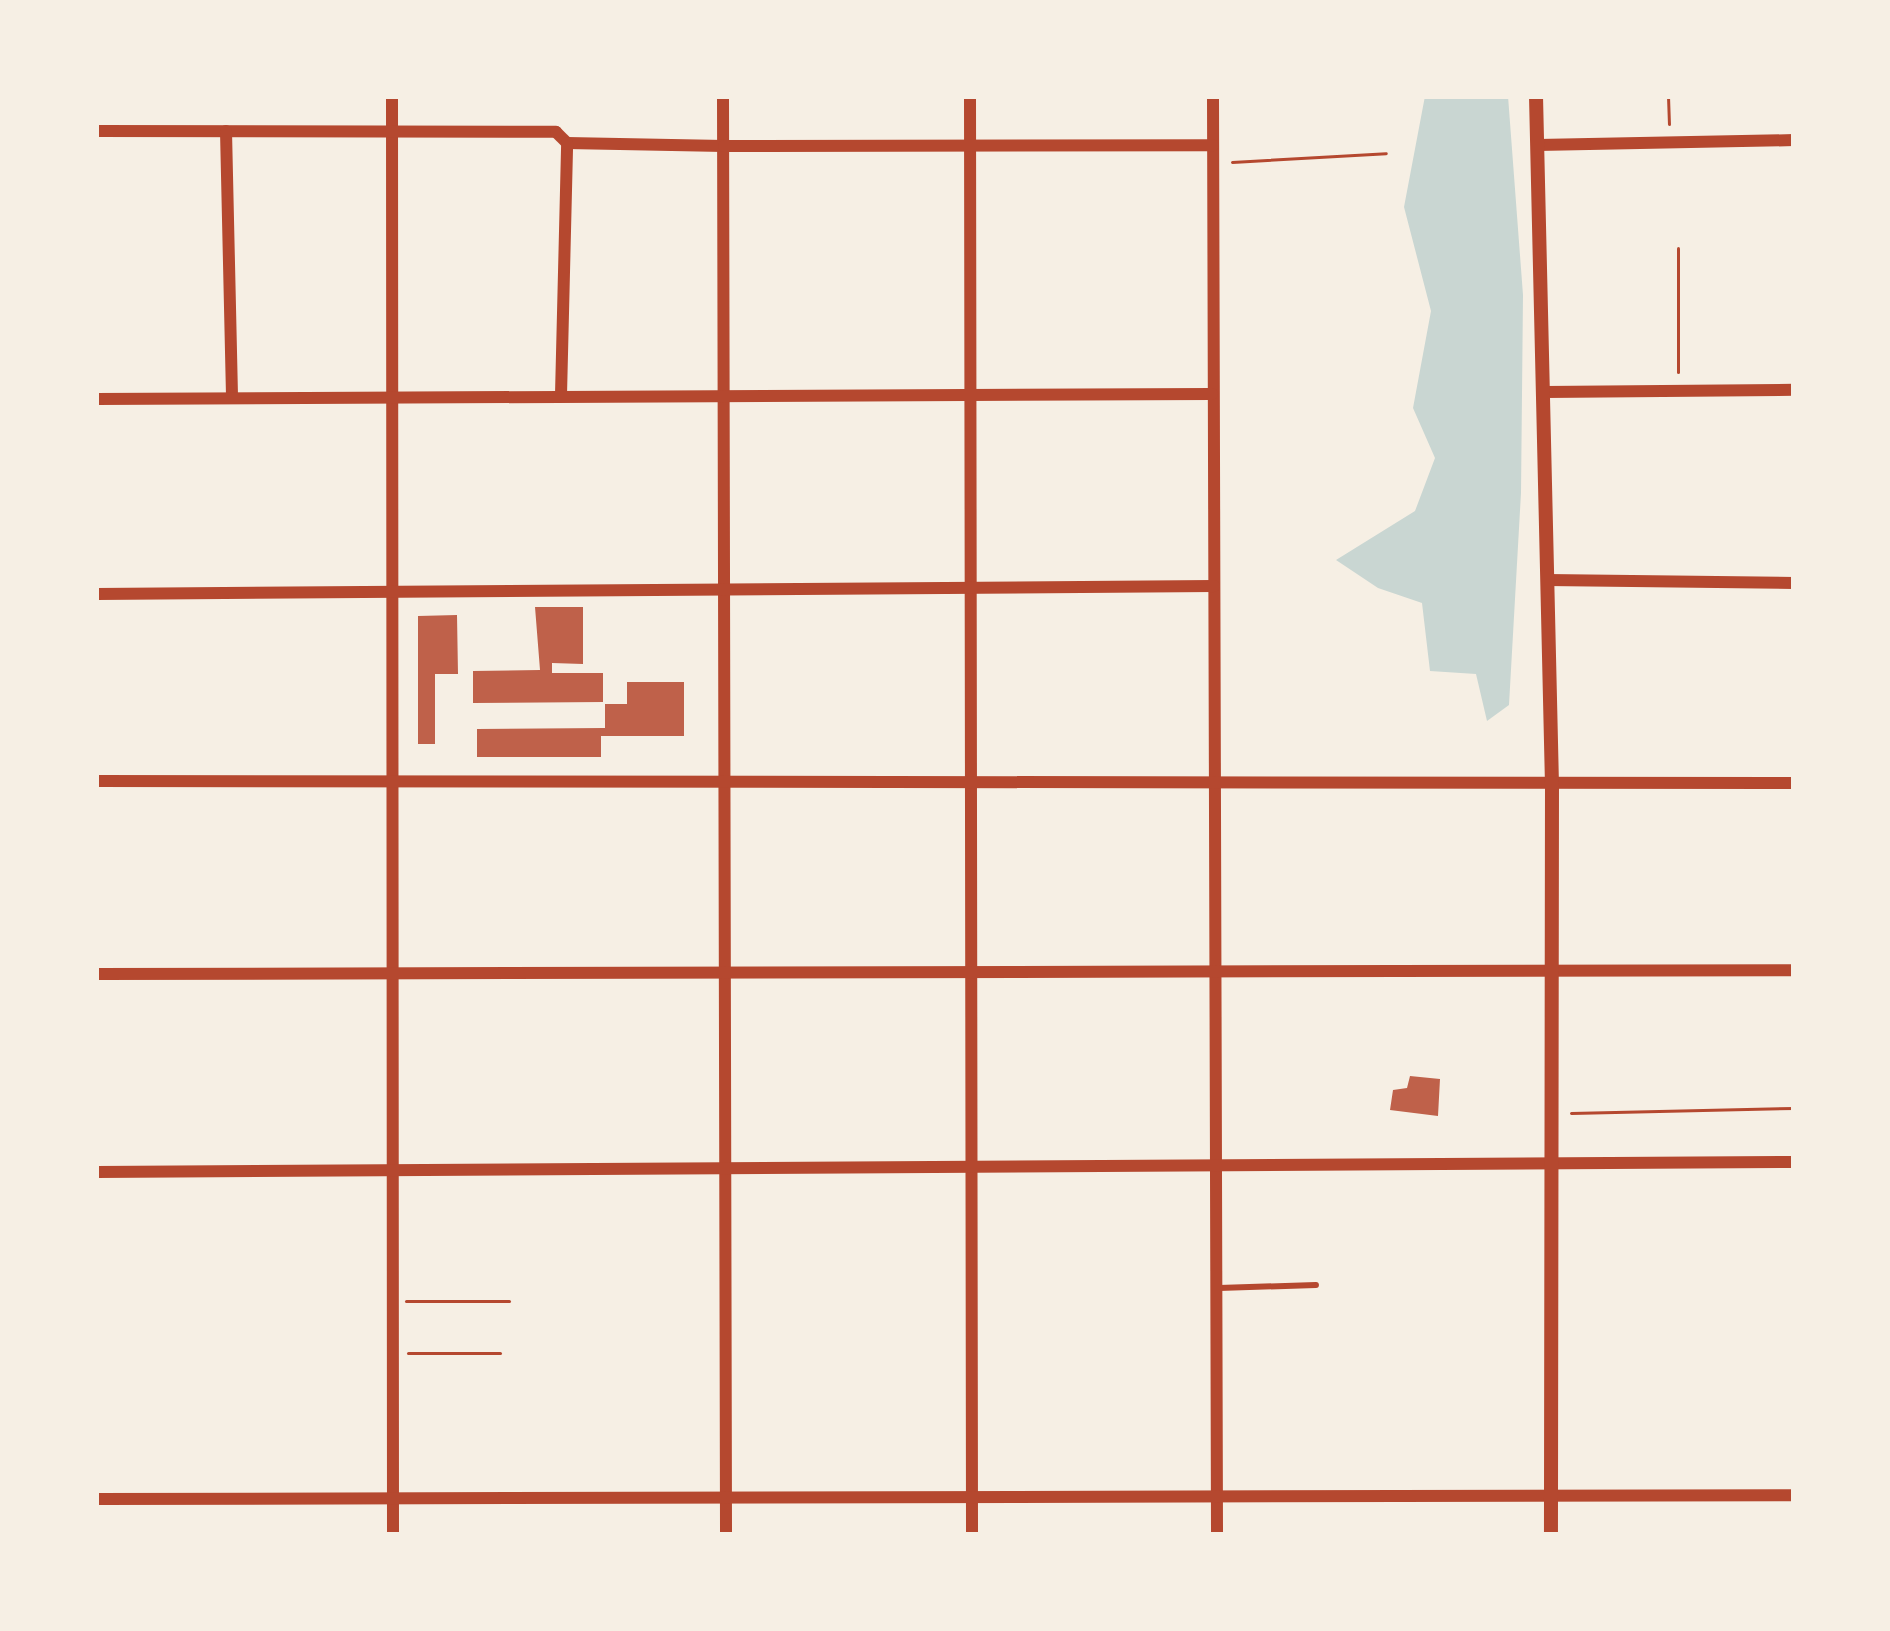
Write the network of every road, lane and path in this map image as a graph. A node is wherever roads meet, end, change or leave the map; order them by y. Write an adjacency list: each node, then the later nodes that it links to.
1 (392, 96): 7 (street)
2 (723, 96): 16 (street)
3 (970, 96): 13 (street)
4 (1213, 96): 14 (street)
5 (1536, 96): 15 (street)
6 (1668, 96): 11 (path)
7 (392, 129): 8 (street); 12 (street); 27 (street)
8 (226, 130): 9 (street); 26 (street)
9 (96, 131)
10 (1794, 140): 11 (street)
11 (1669, 142): 15 (street)
12 (567, 143): 16 (street); 24 (street)
13 (970, 143): 14 (street); 16 (street); 28 (street)
14 (1213, 145): 18 (street)
15 (1538, 145): 23 (street)
16 (724, 146): 22 (street)
17 (1385, 153): 18 (path)
18 (1214, 163): 25 (street)
19 (1678, 248): 20 (path)
20 (1678, 390): 21 (street); 23 (street)
21 (1794, 390)
22 (722, 392): 24 (street); 28 (street); 33 (street)
23 (1545, 392): 30 (street)
24 (560, 394): 27 (street)
25 (1213, 394): 28 (street); 32 (street)
26 (232, 395): 27 (street); 29 (street)
27 (388, 395): 34 (street)
28 (969, 395): 35 (street)
29 (96, 398)
30 (1547, 580): 31 (street); 42 (street)
31 (1794, 583)
32 (1214, 586): 35 (street); 40 (street)
33 (723, 587): 34 (street); 35 (street); 37 (street)
34 (390, 588): 36 (street); 41 (street)
35 (969, 588): 39 (street)
36 (96, 594)
37 (726, 780): 39 (street); 41 (street); 47 (street)
38 (96, 782): 41 (street)
39 (970, 782): 40 (street); 49 (street)
40 (1216, 782): 42 (street); 48 (street)
41 (395, 783): 46 (street)
42 (1552, 783): 43 (street); 44 (street)
43 (1794, 783)
44 (1549, 970): 45 (street); 48 (street); 52 (street)
45 (1794, 970)
46 (391, 972): 47 (street); 50 (street); 57 (street)
47 (723, 972): 49 (street); 56 (street)
48 (1216, 972): 49 (street); 54 (street)
49 (970, 973): 58 (street)
50 (96, 974)
51 (1794, 1108): 52 (path)
52 (1551, 1113): 55 (street)
53 (1794, 1162): 55 (street)
54 (1215, 1163): 55 (street); 58 (street); 61 (street)
55 (1552, 1164): 69 (street)
56 (722, 1166): 57 (street); 58 (street); 71 (street)
57 (392, 1167): 59 (street); 62 (street)
58 (971, 1167): 67 (street)
59 (96, 1172)
60 (1316, 1285): 61 (lane)
61 (1216, 1288): 72 (street)
62 (392, 1301): 63 (path); 65 (street)
63 (509, 1301)
64 (500, 1353): 65 (path)
65 (394, 1354): 68 (street)
66 (1794, 1495): 69 (street)
67 (972, 1496): 71 (street); 72 (street); 75 (street)
68 (393, 1497): 70 (street); 71 (street); 73 (street)
69 (1550, 1497): 72 (street); 77 (street)
70 (96, 1499)
71 (726, 1500): 74 (street)
72 (1218, 1500): 76 (street)
73 (393, 1535)
74 (726, 1535)
75 (972, 1535)
76 (1217, 1535)
77 (1551, 1535)

